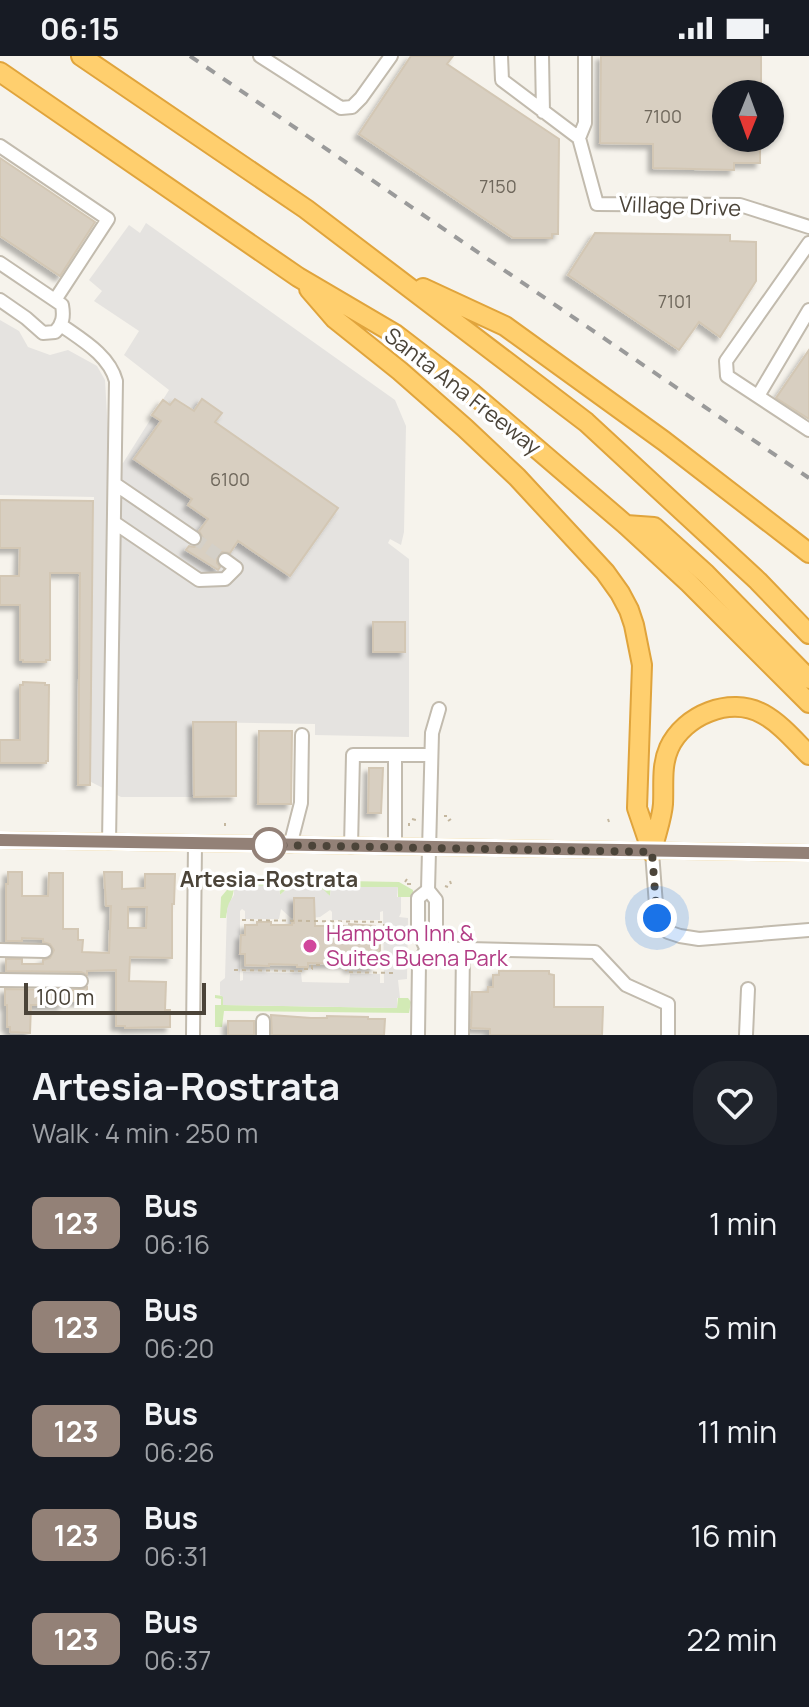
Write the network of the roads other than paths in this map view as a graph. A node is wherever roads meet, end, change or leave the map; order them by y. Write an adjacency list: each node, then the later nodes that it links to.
1 (81, 56): 15 (highway)
2 (260, 56): 3 (street)
3 (391, 56)
4 (501, 56): 8 (street)
5 (542, 56): 8 (street)
6 (585, 56): 9 (street)
7 (0, 72): 16 (highway, Santa Ana Freeway)
8 (543, 112): 9 (street)
9 (579, 138): 11 (street, Village Drive)
10 (0, 146): 18 (street)
11 (809, 227)
12 (809, 243): 13 (street)
13 (803, 262): 21 (street)
14 (0, 263): 18 (street)
15 (395, 276): 27 (highway); 29 (highway)
16 (298, 277): 25 (highway, Santa Ana Freeway); 44 (highway)
17 (0, 300): 20 (street)
18 (55, 300): 20 (street)
19 (809, 310): 21 (street)
20 (61, 325): 23 (street)
21 (758, 396): 22 (street)
22 (809, 430)
23 (115, 484): 24 (street); 26 (street)
24 (115, 523): 28 (street); 38 (street)
25 (626, 525): 30 (highway); 31 (highway, Santa Ana Freeway)
26 (194, 538)
27 (809, 553)
28 (225, 560)
29 (809, 634)
30 (809, 679)
31 (809, 703)
32 (439, 709): 35 (street)
33 (302, 735): 40 (street)
34 (395, 755): 35 (street); 41 (street); 42 (street)
35 (431, 755): 43 (street)
36 (809, 755): 44 (highway)
37 (0, 840): 38 (main road)
38 (109, 843): 39 (main road)
39 (195, 844): 40 (main road); 55 (street)
40 (290, 846): 41 (main road)
41 (351, 847): 42 (main road)
42 (395, 847): 43 (main road)
43 (429, 848): 44 (main road); 47 (street)
44 (652, 852): 45 (main road); 46 (street)
45 (809, 853)
46 (809, 930)
47 (426, 948): 48 (street); 57 (street)
48 (463, 949): 58 (street); 59 (street)
49 (0, 950): 50 (street)
50 (45, 951)
51 (0, 980): 52 (street)
52 (81, 981)
53 (748, 989): 60 (street)
54 (263, 1021): 56 (street)
55 (193, 1035)
56 (263, 1035)
57 (418, 1035)
58 (462, 1035)
59 (668, 1035)
60 (746, 1035)

